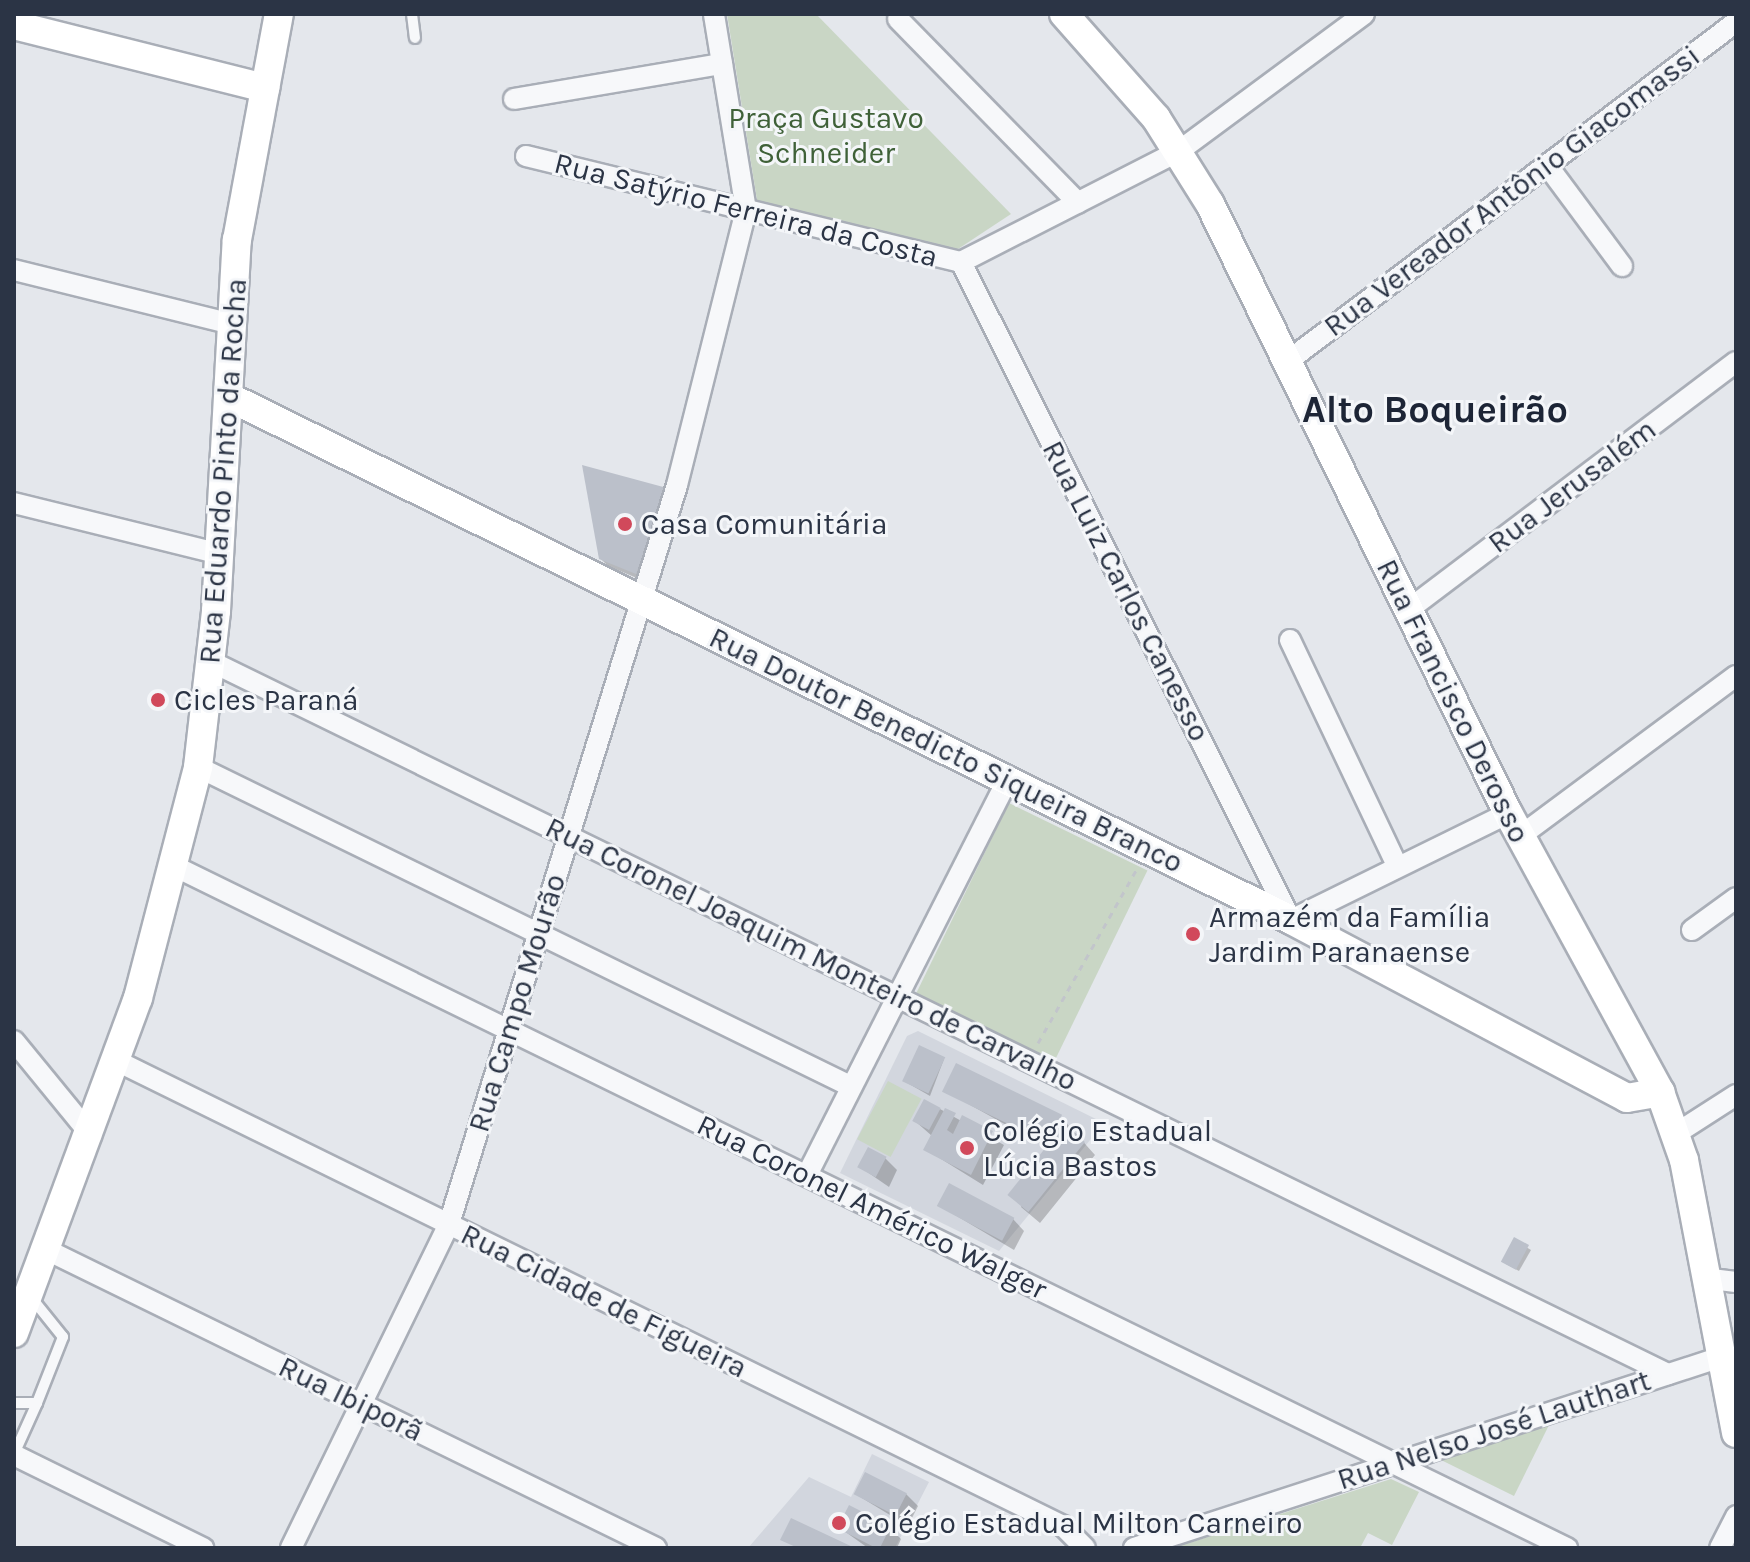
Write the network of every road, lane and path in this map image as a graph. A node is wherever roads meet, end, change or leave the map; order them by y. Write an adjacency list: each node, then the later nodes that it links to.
1 (279, 14): 12 (street, Rua Eduardo Pinto da Rocha)
2 (412, 14): 10 (lane)
3 (714, 14): 11 (street, Rua Campo Mourão)
4 (1064, 14): 14 (street, Rua Francisco Derosso)
5 (1364, 14): 7 (street, Rua Satýrio Ferreira da Costa)
6 (898, 19): 17 (street)
7 (1340, 21): 14 (street, Rua Satýrio Ferreira da Costa)
8 (1736, 22): 16 (street, Rua Vereador Antônio Giacomassi)
9 (14, 25): 12 (street)
10 (415, 38)
11 (722, 64): 13 (street); 18 (street, Rua Campo Mourão)
12 (265, 88): 22 (street, Rua Eduardo Pinto da Rocha)
13 (514, 99)
14 (1179, 151): 17 (street, Rua Satýrio Ferreira da Costa); 23 (street, Rua Francisco Derosso)
15 (526, 156): 18 (street, Rua Satýrio Ferreira da Costa)
16 (1547, 165): 20 (street); 23 (street, Rua Vereador Antônio Giacomassi)
17 (1078, 203): 19 (street, Rua Satýrio Ferreira da Costa)
18 (746, 210): 19 (street, Rua Satýrio Ferreira da Costa); 28 (street, Rua Campo Mourão)
19 (961, 262): 41 (street, Rua Luiz Carlos Canesso)
20 (1622, 266)
21 (14, 270): 22 (street)
22 (233, 324): 25 (street, Rua Eduardo Pinto da Rocha)
23 (1288, 361): 29 (street, Rua Francisco Derosso)
24 (1736, 362): 29 (street, Rua Jerusalém)
25 (229, 397): 27 (street, Rua Eduardo Pinto da Rocha); 28 (street, Rua Doutor Benedicto Siqueira Branco)
26 (14, 503): 27 (street)
27 (220, 554): 31 (street, Rua Eduardo Pinto da Rocha)
28 (642, 600): 34 (street, Rua Doutor Benedicto Siqueira Branco); 36 (street, Rua Campo Mourão)
29 (1408, 610): 35 (street, Rua Francisco Derosso)
30 (1290, 640): 39 (street)
31 (212, 662): 33 (street, Rua Eduardo Pinto da Rocha); 36 (street, Rua Coronel Joaquim Monteiro de Carvalho)
32 (1736, 676): 35 (street)
33 (198, 767): 38 (street, Rua Eduardo Pinto da Rocha); 43 (street)
34 (1007, 781): 37 (street, Rua Doutor Benedicto Siqueira Branco); 44 (street)
35 (1514, 825): 39 (street); 50 (street, Rua Francisco Derosso)
36 (569, 836): 43 (street, Rua Campo Mourão); 44 (street, Rua Coronel Joaquim Monteiro de Carvalho)
37 (1149, 850): 41 (street, Rua Doutor Benedicto Siqueira Branco); 47 (path)
38 (176, 867): 45 (street, Rua Coronel Américo Walger); 48 (street, Rua Eduardo Pinto da Rocha)
39 (1398, 867): 41 (street)
40 (1736, 898): 42 (street)
41 (1291, 920): 50 (street, Rua Doutor Benedicto Siqueira Branco)
42 (1692, 930)
43 (539, 934): 45 (street, Rua Campo Mourão); 49 (street)
44 (894, 995): 47 (street, Rua Coronel Joaquim Monteiro de Carvalho); 49 (street)
45 (509, 1030): 54 (street, Rua Coronel Américo Walger); 55 (street, Rua Campo Mourão)
46 (14, 1041): 53 (street)
47 (1028, 1060): 62 (street, Rua Coronel Joaquim Monteiro de Carvalho)
48 (117, 1061): 53 (street, Rua Eduardo Pinto da Rocha); 55 (street, Rua Cidade de Figueira)
49 (850, 1086): 54 (street)
50 (1660, 1092): 52 (street, Rua Francisco Derosso)
51 (1736, 1095): 52 (street)
52 (1677, 1133): 57 (street, Rua Francisco Derosso)
53 (91, 1135): 56 (street, Rua Eduardo Pinto da Rocha)
54 (807, 1175): 68 (street, Rua Coronel Américo Walger)
55 (449, 1224): 65 (street, Rua Campo Mourão); 73 (street, Rua Cidade de Figueira)
56 (47, 1250): 59 (street, Rua Eduardo Pinto da Rocha); 65 (street, Rua Ibiporã)
57 (1703, 1278): 58 (street); 61 (street, Rua Francisco Derosso)
58 (1736, 1282)
59 (29, 1295): 60 (street, Rua Eduardo Pinto da Rocha); 64 (lane)
60 (14, 1333)
61 (1718, 1358): 62 (street, Rua Nelso José Lauthart); 66 (street, Rua Francisco Derosso)
62 (1668, 1374): 68 (street, Rua Nelso José Lauthart)
63 (14, 1403): 64 (lane)
64 (37, 1403): 67 (lane)
65 (361, 1404): 71 (street, Rua Campo Mourão); 72 (street, Rua Ibiporã)
66 (1736, 1433)
67 (14, 1454): 70 (street)
68 (1393, 1463): 74 (street, Rua Nelso José Lauthart); 75 (street, Rua Coronel Américo Walger)
69 (1736, 1516): 76 (street)
70 (203, 1548)
71 (291, 1548)
72 (656, 1548)
73 (1085, 1548)
74 (1134, 1548)
75 (1567, 1548)
76 (1720, 1548)

